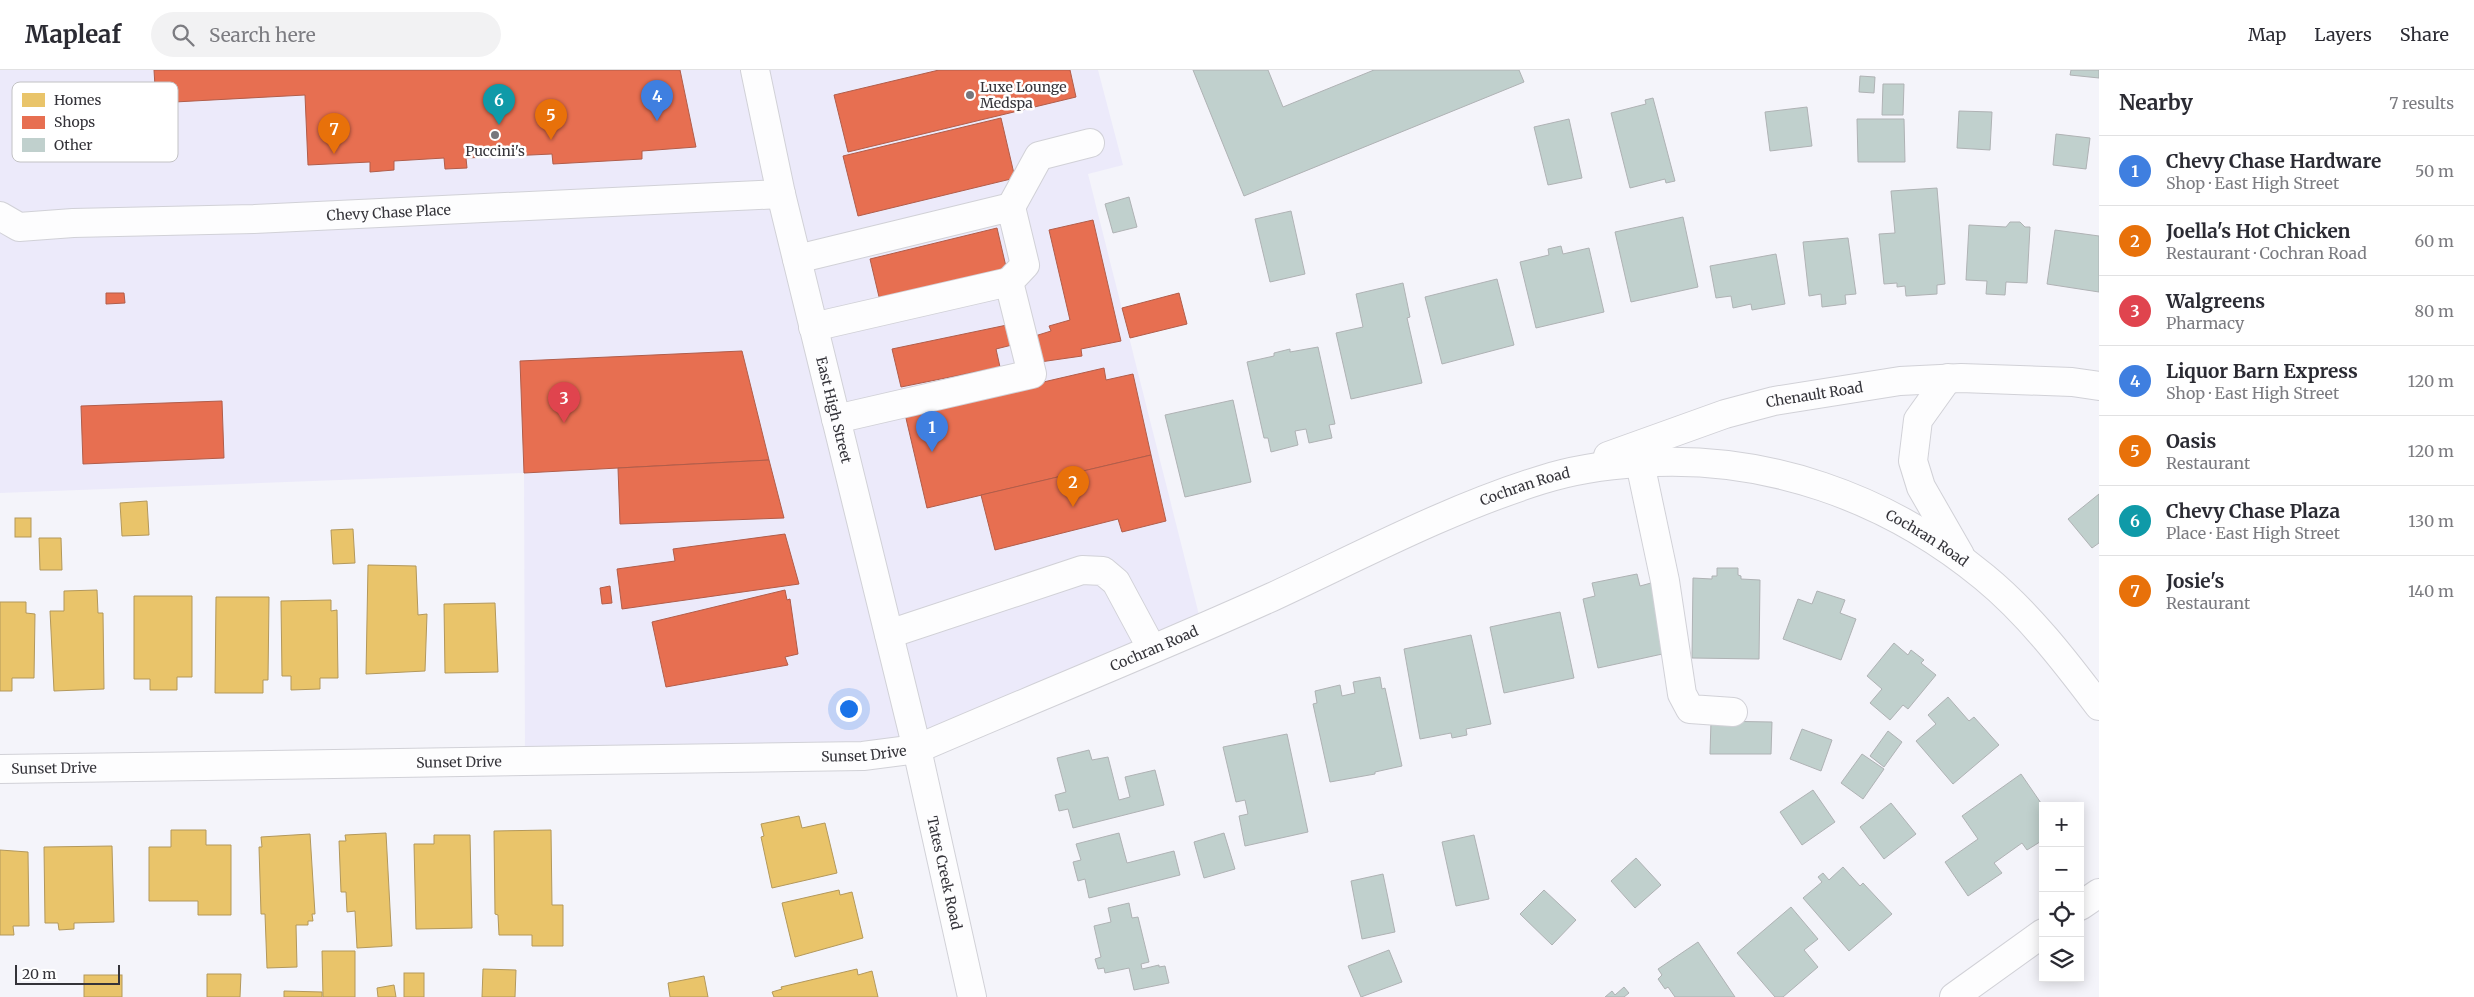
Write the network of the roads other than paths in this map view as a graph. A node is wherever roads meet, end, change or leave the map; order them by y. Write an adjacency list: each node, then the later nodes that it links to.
1 (755, 70): 3 (street, East High Street)
2 (1090, 143): 4 (street)
3 (781, 194): 5 (street, Chevy Chase Place); 6 (street, East High Street)
4 (1011, 207): 6 (street); 7 (street)
5 (0, 216)
6 (797, 259): 8 (street, East High Street)
7 (1009, 282): 8 (street); 11 (street)
8 (813, 327): 11 (street, East High Street)
9 (1948, 378): 10 (street, Chenault Road); 13 (street, Chenault Road); 14 (street)
10 (2099, 386)
11 (836, 419): 15 (street, East High Street)
12 (1640, 463): 13 (street, Cochran Road); 14 (street, Cochran Road); 18 (street)
13 (1543, 479): 16 (street, Cochran Road)
14 (1963, 560): 17 (street, Cochran Road)
15 (889, 634): 16 (street); 19 (street, East High Street)
16 (1152, 648): 19 (street, Cochran Road)
17 (2099, 706)
18 (1733, 712)
19 (917, 749): 20 (street, Sunset Drive); 24 (street, Tates Creek Road)
20 (0, 769)
21 (2099, 893): 22 (street)
22 (2084, 903)
23 (2039, 936): 25 (street)
24 (972, 997)
25 (1954, 997)

